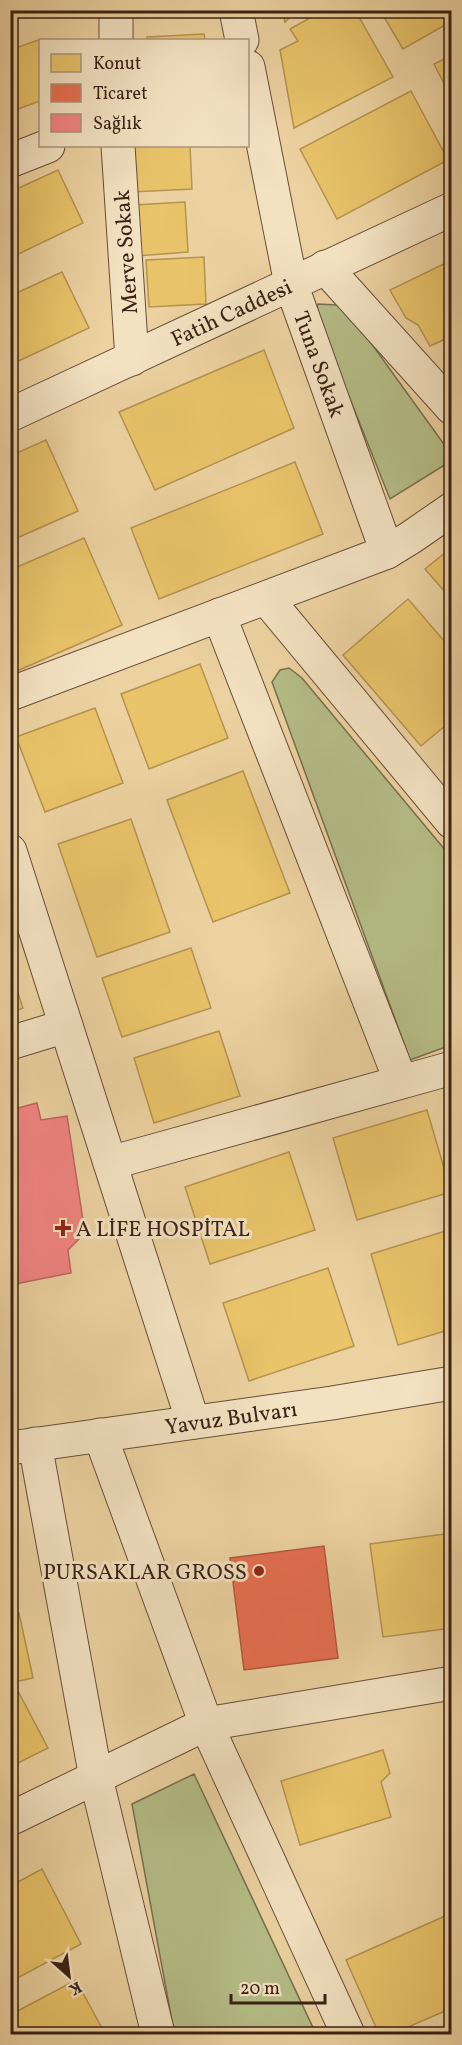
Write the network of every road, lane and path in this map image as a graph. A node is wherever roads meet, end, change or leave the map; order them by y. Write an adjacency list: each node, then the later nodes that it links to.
1 (116, 10): 3 (street)
2 (236, 10): 4 (street)
3 (116, 39)
4 (242, 39)
5 (249, 72): 11 (street, Tuna Sokak)
6 (45, 147): 8 (street)
7 (118, 147): 12 (street, Merve Sokak)
8 (10, 161)
9 (452, 209): 10 (street, Fatih Caddesi)
10 (325, 267): 11 (street, Fatih Caddesi); 13 (street)
11 (291, 284): 12 (street, Fatih Caddesi); 16 (street, Tuna Sokak)
12 (132, 359): 14 (street, Fatih Caddesi)
13 (452, 408)
14 (10, 415)
15 (452, 508): 16 (street)
16 (387, 552): 17 (street)
17 (266, 598): 18 (street); 20 (street)
18 (219, 615): 19 (street); 25 (street)
19 (10, 694)
20 (452, 822)
21 (10, 851): 22 (street)
22 (66, 1026): 23 (street); 26 (street)
23 (10, 1043)
24 (452, 1068): 25 (street)
25 (401, 1082): 26 (street)
26 (110, 1163): 28 (street)
27 (452, 1383): 28 (street, Yavuz Bulvarı)
28 (193, 1422): 29 (street, Yavuz Bulvarı)
29 (100, 1435): 30 (street, Yavuz Bulvarı); 32 (street)
30 (23, 1446): 33 (street)
31 (452, 1683): 32 (street)
32 (206, 1725): 33 (street); 36 (street)
33 (96, 1778): 34 (street); 35 (street)
34 (10, 1819)
35 (158, 2034)
36 (348, 2034)

